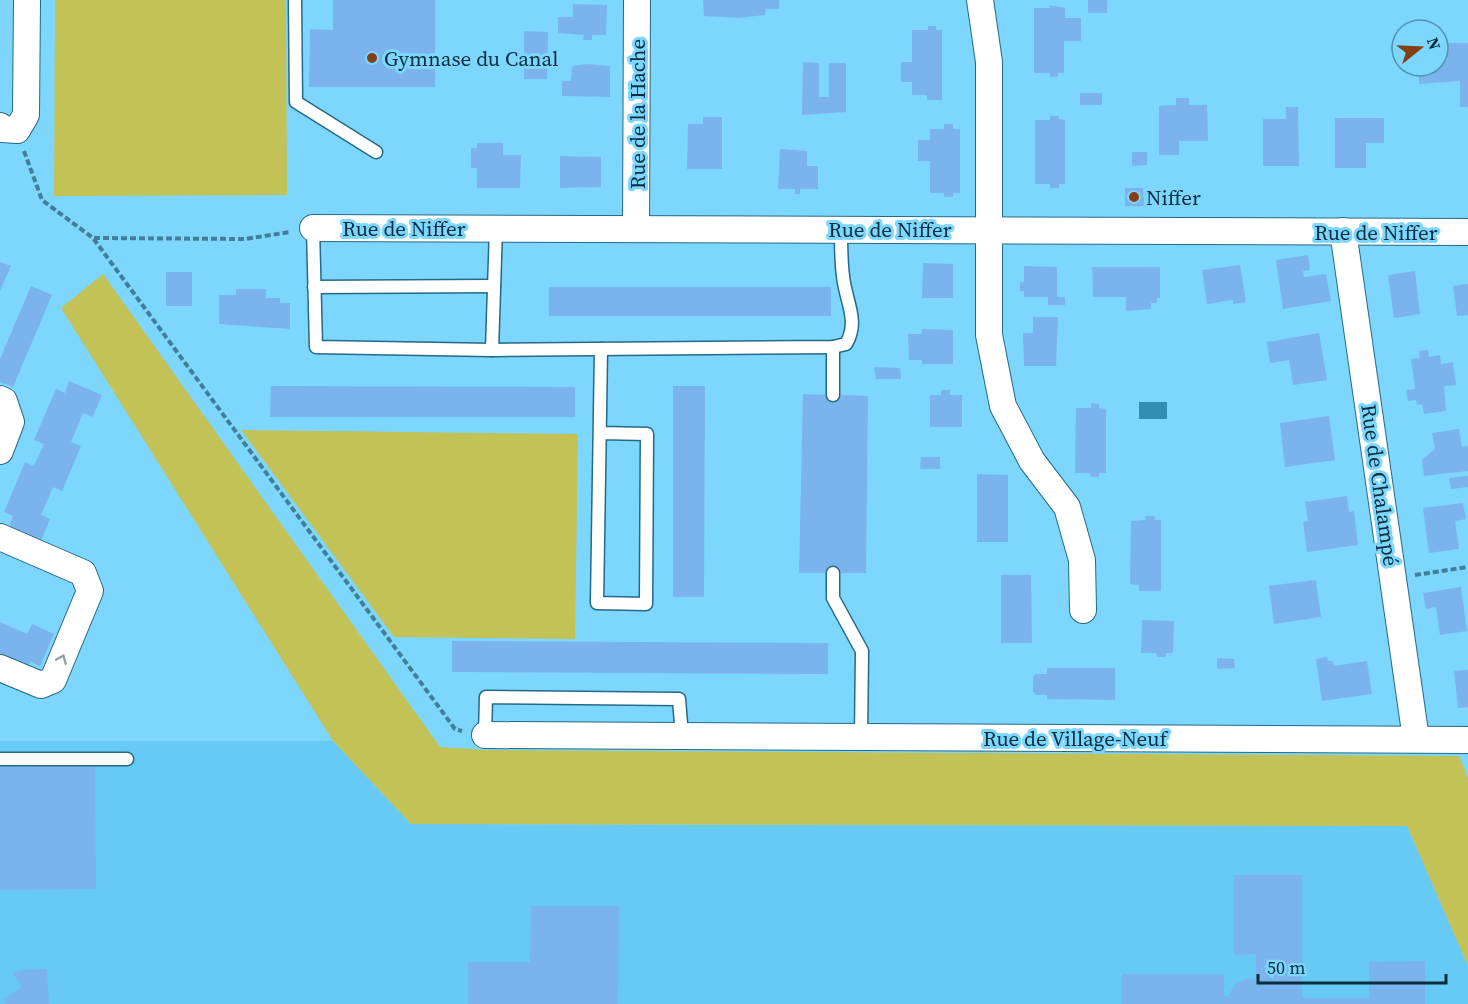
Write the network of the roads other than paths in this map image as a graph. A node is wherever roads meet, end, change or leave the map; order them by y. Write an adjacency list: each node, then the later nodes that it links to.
1 (27, 0): 5 (street)
2 (295, 0): 6 (lane)
3 (637, 0): 9 (street, Rue de la Hache)
4 (980, 0): 11 (street)
5 (9, 128)
6 (376, 152)
7 (313, 228): 8 (street, Rue de Niffer); 15 (lane)
8 (496, 228): 9 (street, Rue de Niffer); 14 (lane)
9 (636, 228): 10 (street, Rue de Niffer)
10 (841, 229): 11 (street, Rue de Niffer); 16 (lane)
11 (987, 229): 12 (street, Rue de Niffer); 25 (street)
12 (1343, 231): 13 (street, Rue de Niffer); 30 (street, Rue de Chalampé)
13 (1468, 232)
14 (494, 286): 15 (lane); 18 (lane)
15 (314, 287): 18 (lane)
16 (833, 347): 17 (lane); 19 (lane)
17 (601, 349): 18 (lane); 21 (lane)
18 (492, 350)
19 (832, 395)
20 (0, 399): 22 (street)
21 (600, 433): 21 (lane)
22 (0, 451)
23 (0, 537): 26 (street, one-way to 23)
24 (833, 573): 29 (lane)
25 (1083, 610)
26 (0, 668)
27 (485, 735): 28 (street, Rue de Village-Neuf); 28 (lane)
28 (682, 736): 29 (street, Rue de Village-Neuf)
29 (861, 738): 30 (street, Rue de Village-Neuf)
30 (1416, 739): 31 (street, Rue de Village-Neuf)
31 (1468, 740)
32 (0, 759): 33 (lane)
33 (127, 759)

